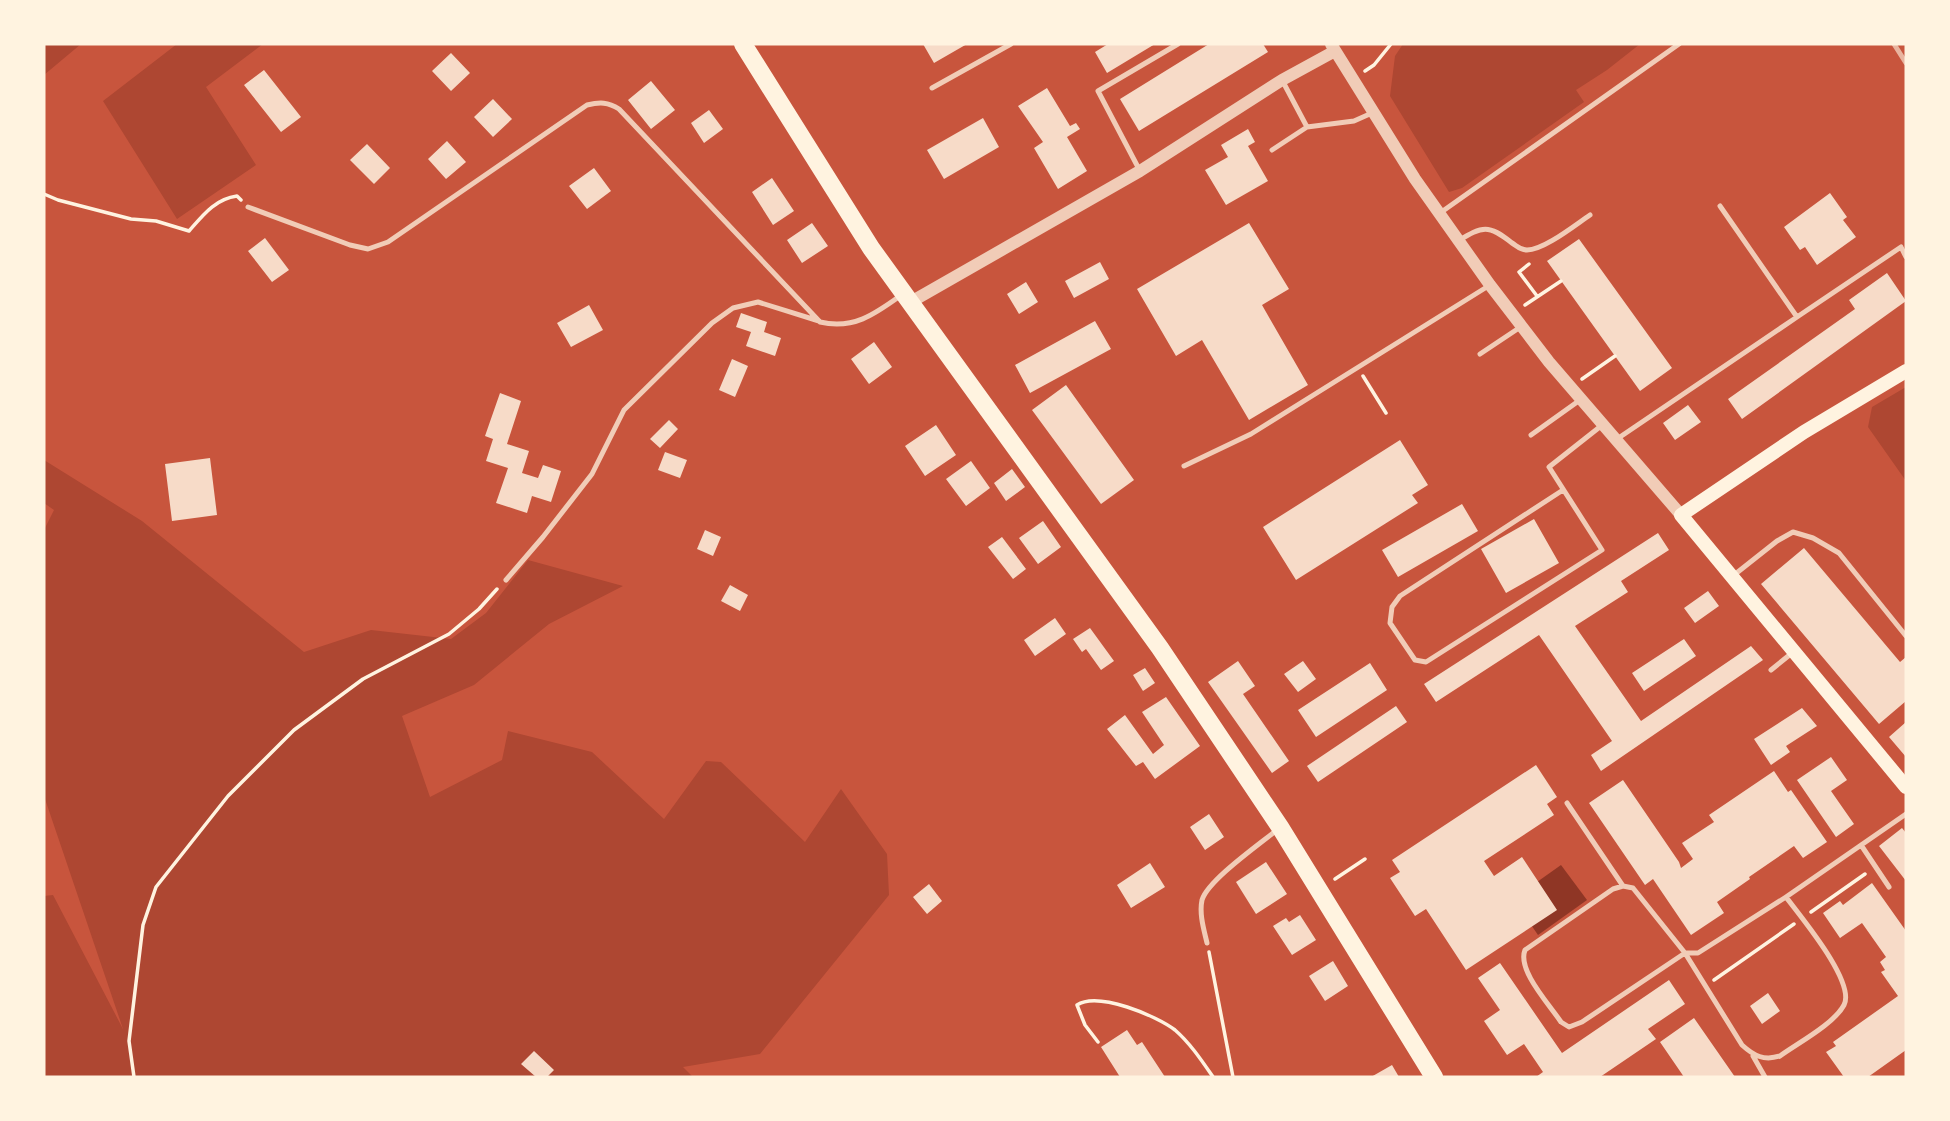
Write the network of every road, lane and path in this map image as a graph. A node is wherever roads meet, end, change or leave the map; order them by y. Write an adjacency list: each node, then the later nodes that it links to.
1 (743, 44): 25 (main road)
2 (1011, 44): 9 (lane)
3 (1178, 44): 13 (lane)
4 (1391, 44): 7 (path)
5 (1679, 44): 17 (lane)
6 (1333, 48): 7 (street); 8 (street)
7 (1354, 77): 10 (street)
8 (1282, 80): 11 (lane); 13 (street)
9 (932, 88)
10 (1374, 111): 11 (lane); 17 (street)
11 (1307, 127): 12 (lane)
12 (1272, 150)
13 (1140, 171): 25 (street)
14 (44, 194): 15 (path)
15 (248, 206): 28 (lane)
16 (1720, 206): 27 (lane)
17 (1440, 213): 19 (street)
18 (1590, 215): 20 (lane)
19 (1458, 241): 20 (lane); 23 (street)
20 (1545, 243): 24 (path)
21 (1906, 257): 27 (lane)
22 (1561, 281): 24 (path)
23 (1490, 285): 26 (street); 40 (lane)
24 (1537, 296): 26 (path)
25 (906, 298): 28 (lane); 51 (main road)
26 (1513, 313): 29 (street)
27 (1797, 317): 39 (lane)
28 (821, 322): 44 (lane)
29 (1522, 326): 30 (lane); 34 (street)
30 (1480, 354)
31 (1615, 356): 34 (path)
32 (1906, 371): 42 (main road)
33 (1367, 383): 36 (path)
34 (1571, 387): 35 (street)
35 (1583, 399): 37 (street); 38 (lane)
36 (1386, 413)
37 (1604, 424): 39 (street); 41 (lane)
38 (1531, 435)
39 (1617, 439): 42 (street)
40 (1184, 466)
41 (1563, 491): 41 (lane)
42 (1681, 515): 43 (main road)
43 (1733, 576): 45 (lane); 46 (main road)
44 (506, 580): 62 (path)
45 (1906, 636)
46 (1795, 652): 47 (lane); 48 (main road)
47 (1771, 670)
48 (1906, 787)
49 (1567, 803): 55 (lane)
50 (1906, 814): 52 (lane)
51 (1280, 827): 58 (lane); 65 (main road)
52 (1861, 845): 56 (lane); 57 (lane)
53 (1365, 859): 54 (path)
54 (1340, 875)
55 (1623, 886): 59 (lane); 59 (lane)
56 (1889, 887)
57 (1786, 897): 59 (lane); 61 (lane)
58 (1207, 943): 64 (path)
59 (1685, 953): 61 (lane)
60 (1098, 1042): 63 (path)
61 (1753, 1056): 66 (lane)
62 (134, 1077)
63 (1213, 1077)
64 (1233, 1077)
65 (1434, 1077)
66 (1765, 1077)

